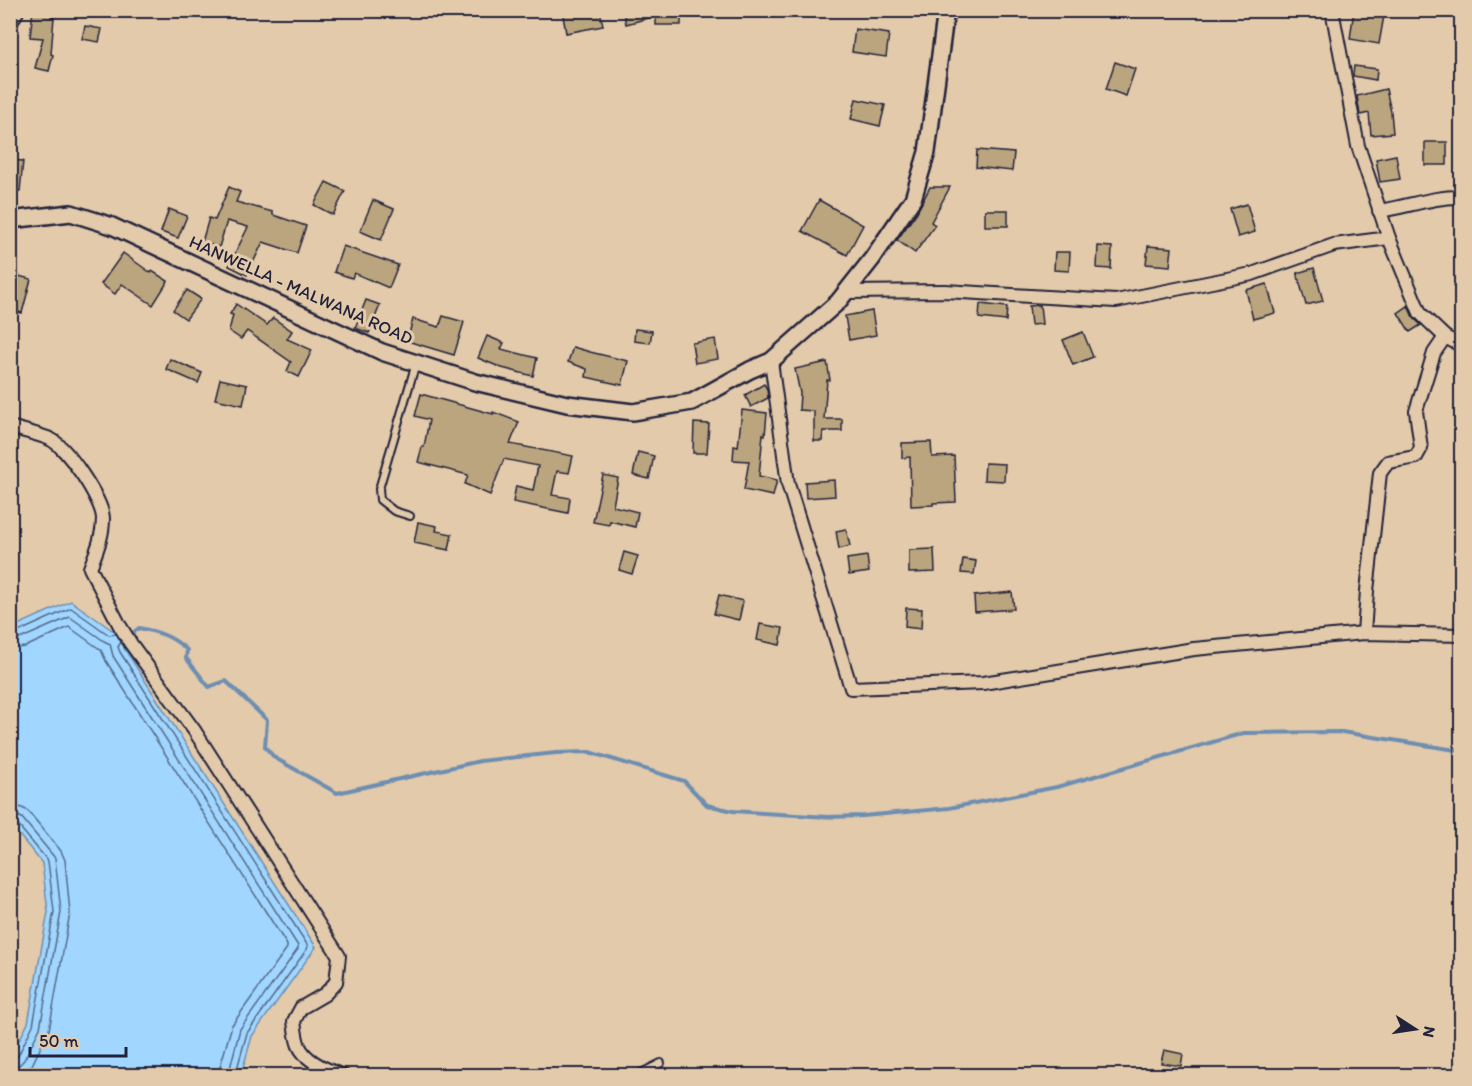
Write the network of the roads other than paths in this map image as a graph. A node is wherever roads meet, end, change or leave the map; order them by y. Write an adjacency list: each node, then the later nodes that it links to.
1 (18, 10): 4 (street)
2 (946, 10): 9 (street, HANWELLA - MALWANA ROAD)
3 (1332, 10): 6 (street)
4 (10, 24)
5 (1461, 197): 6 (street)
6 (1379, 211): 8 (street)
7 (10, 220): 13 (street, HANWELLA - MALWANA ROAD)
8 (1389, 238): 9 (street); 10 (street)
9 (844, 292): 12 (street, HANWELLA - MALWANA ROAD)
10 (1445, 337): 11 (street); 16 (street)
11 (1461, 346)
12 (771, 361): 13 (street, HANWELLA - MALWANA ROAD); 16 (street)
13 (416, 363): 15 (lane)
14 (10, 427): 19 (street)
15 (410, 516)
16 (1364, 633): 17 (street)
17 (1461, 635)
18 (661, 1063): 20 (lane)
19 (344, 1076)
20 (635, 1076)

